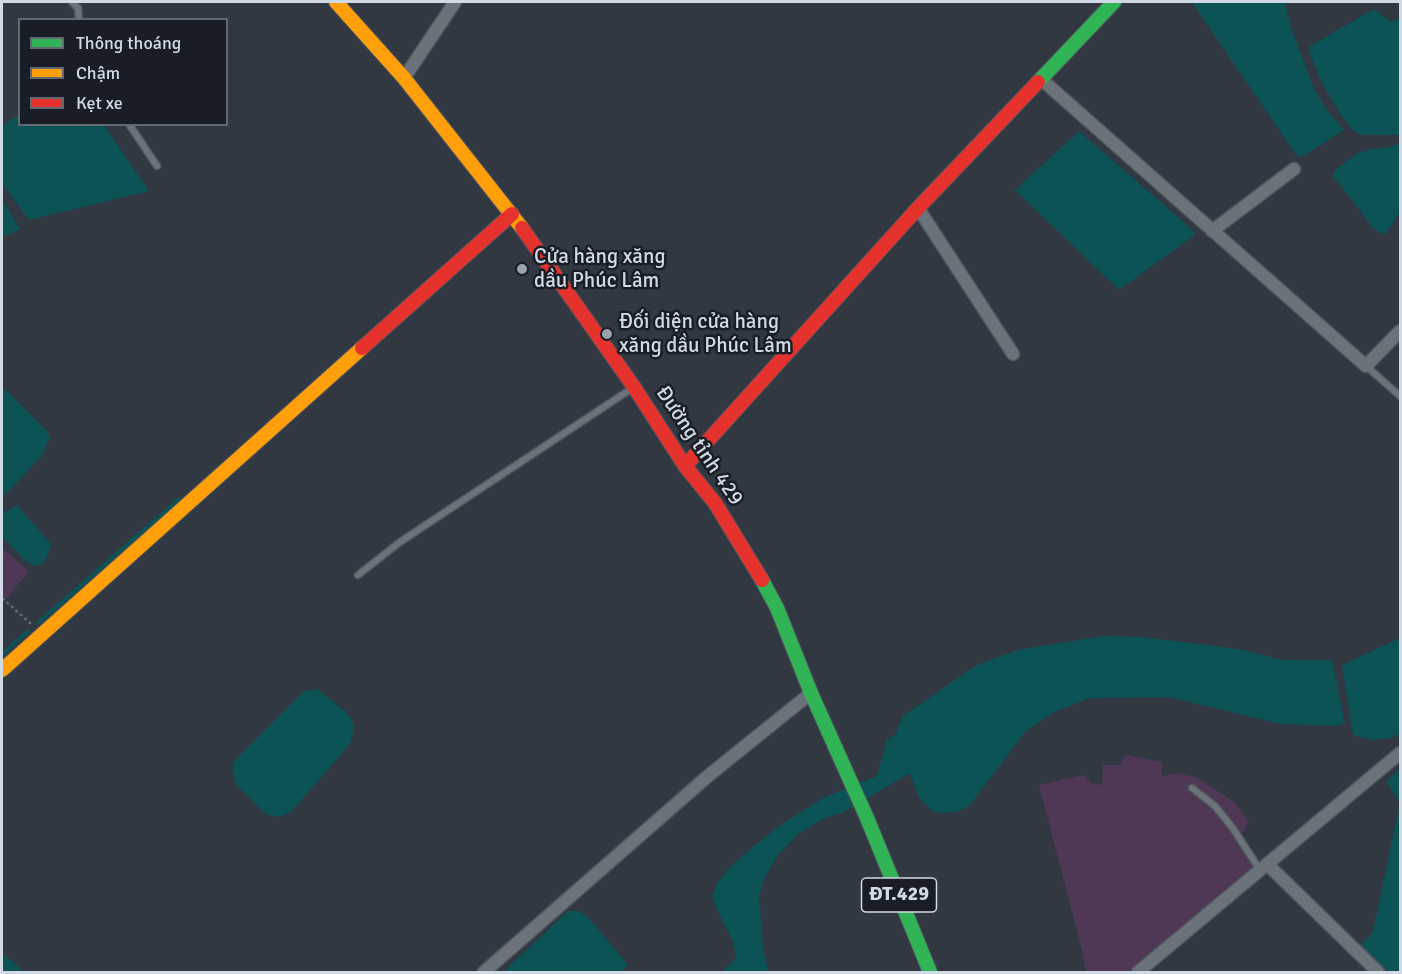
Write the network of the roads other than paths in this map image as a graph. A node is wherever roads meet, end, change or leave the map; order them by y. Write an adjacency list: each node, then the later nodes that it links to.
1 (72, 2): 5 (lane)
2 (336, 2): 6 (street, Đường tỉnh 429 / ĐT.429)
3 (455, 2): 6 (street)
4 (1114, 2): 7 (street)
5 (79, 18)
6 (404, 78): 12 (street, Đường tỉnh 429 / ĐT.429)
7 (1041, 79): 11 (street); 13 (street)
8 (130, 126): 9 (lane)
9 (157, 166)
10 (1294, 169): 13 (street)
11 (918, 208): 15 (street); 19 (street)
12 (512, 214): 17 (street, Đường tỉnh 429 / ĐT.429); 21 (street)
13 (1212, 231): 16 (street)
14 (1401, 331): 16 (street)
15 (1013, 354)
16 (1366, 366): 18 (lane)
17 (634, 387): 19 (street, Đường tỉnh 429 / ĐT.429); 20 (lane)
18 (1401, 396)
19 (685, 466): 22 (street, Đường tỉnh 429 / ĐT.429)
20 (358, 575)
21 (2, 670)
22 (811, 693): 26 (street); 27 (street, Đường tỉnh 429 / ĐT.429)
23 (1401, 753): 25 (street)
24 (1192, 788): 25 (lane)
25 (1264, 867): 28 (street); 29 (street)
26 (484, 972)
27 (930, 972)
28 (1138, 972)
29 (1378, 972)

